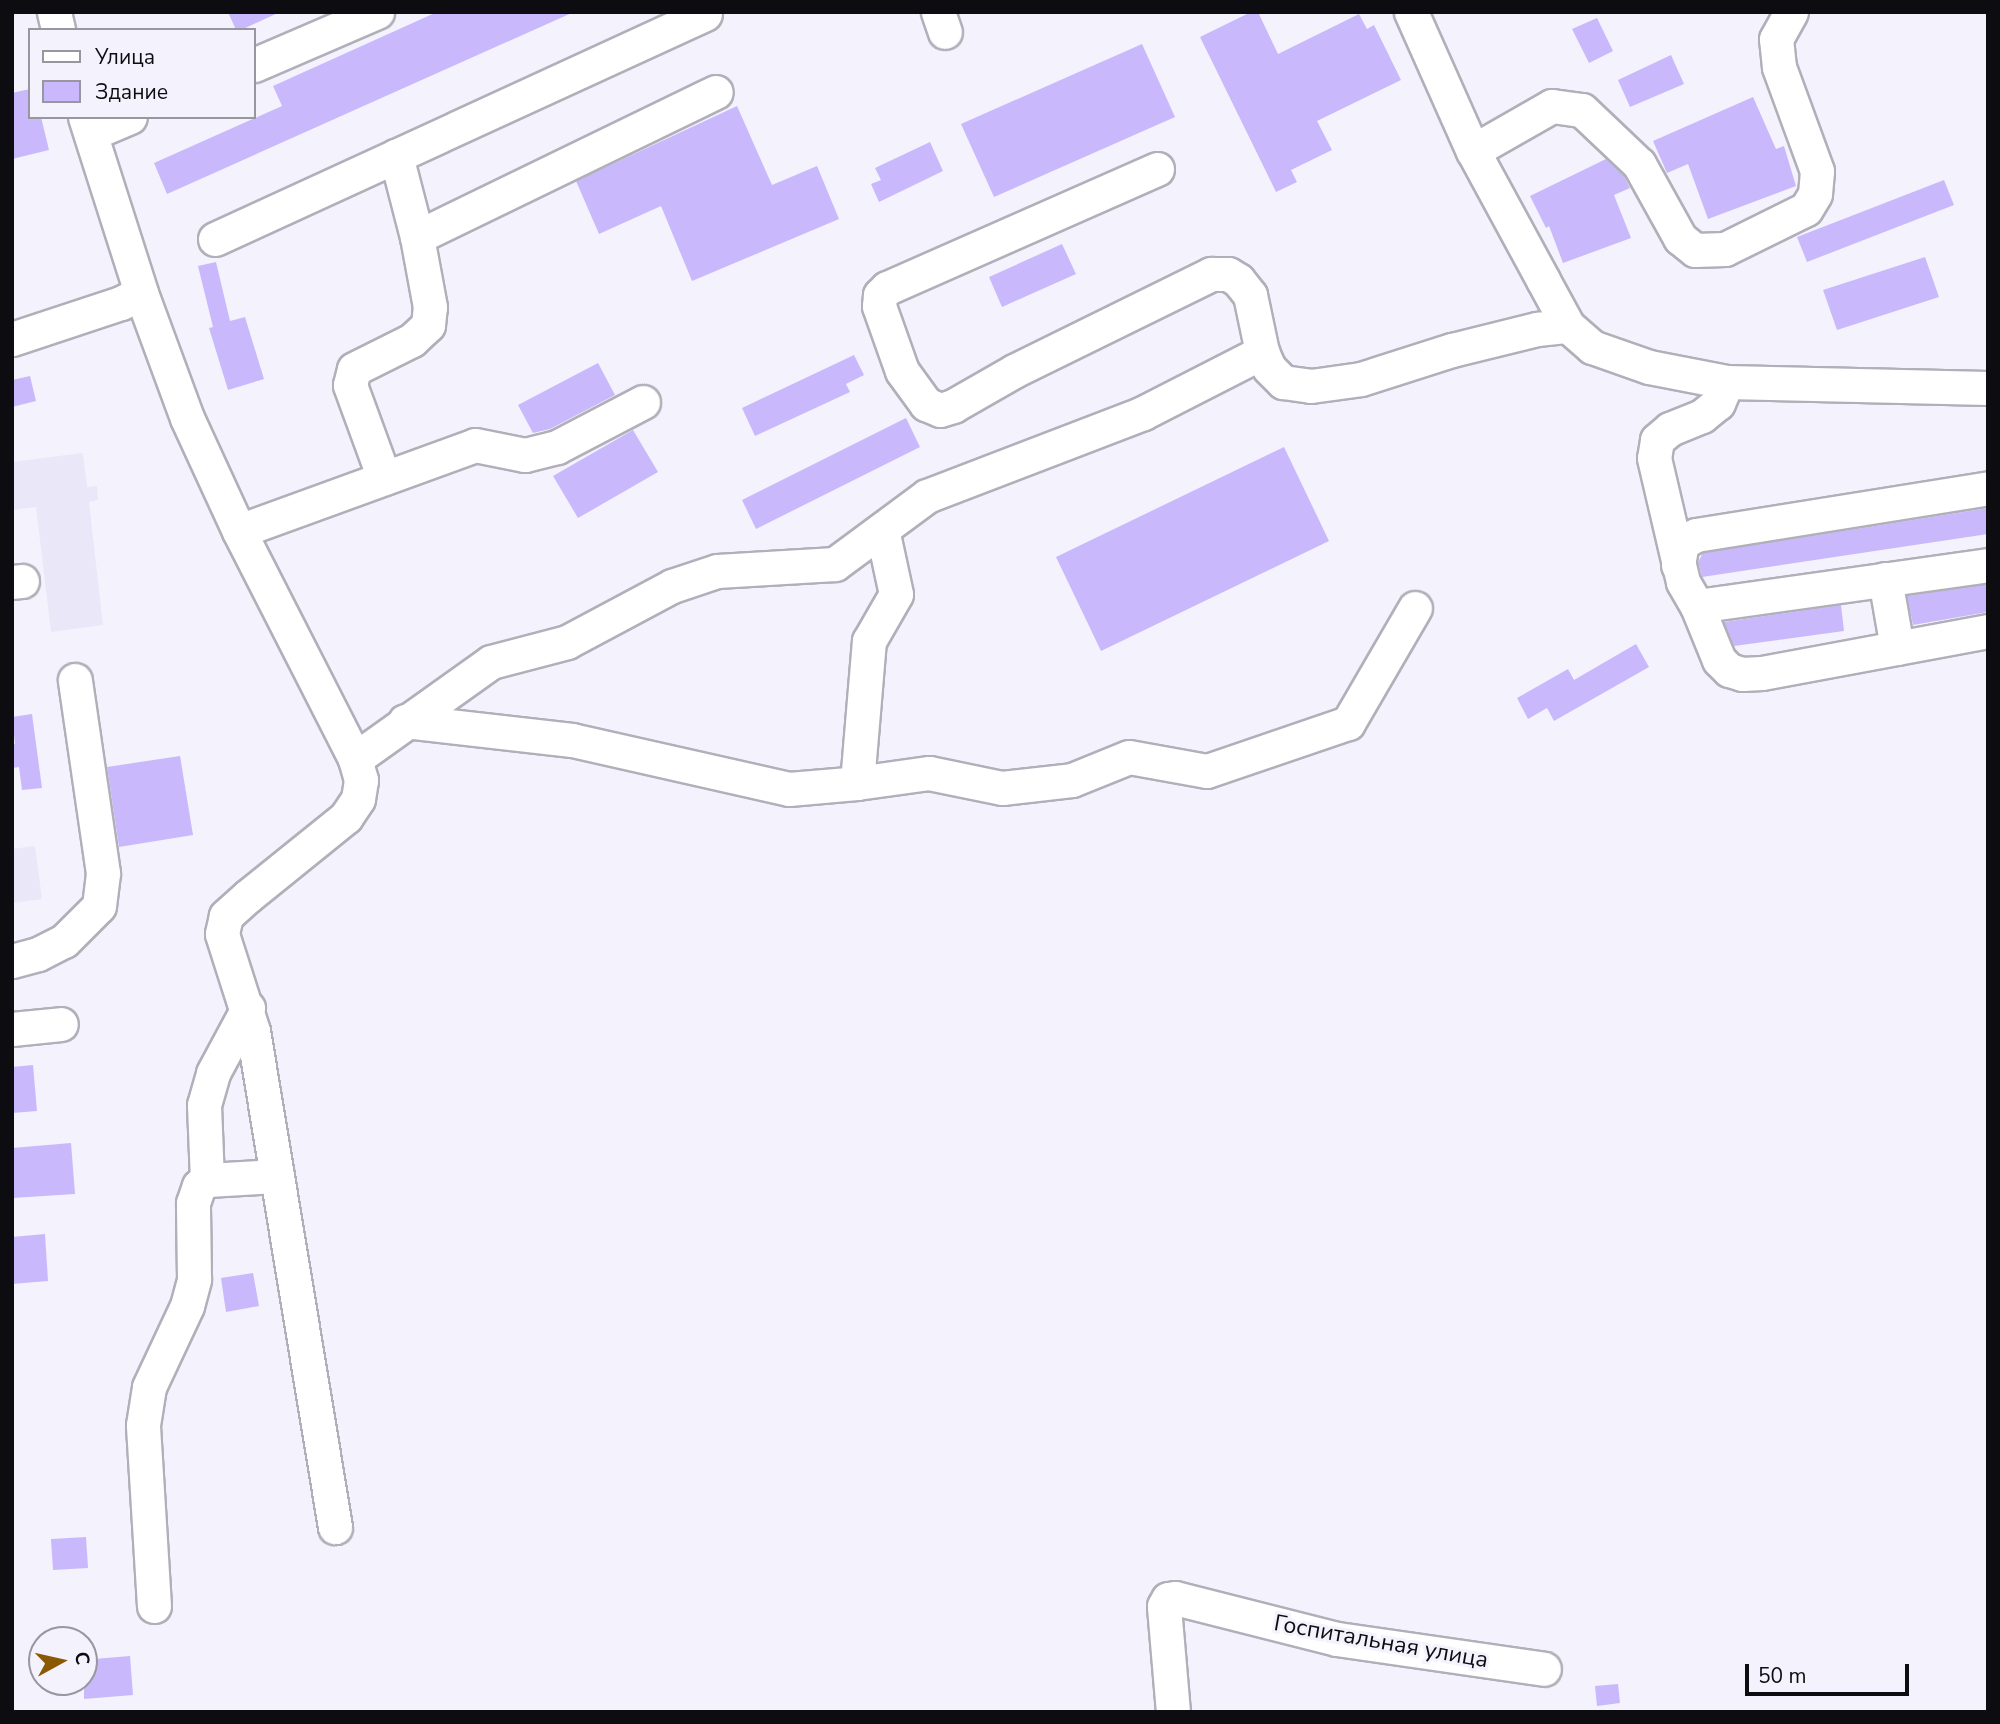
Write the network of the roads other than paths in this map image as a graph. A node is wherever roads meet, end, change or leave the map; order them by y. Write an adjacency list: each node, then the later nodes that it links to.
1 (377, 12): 5 (street)
2 (1411, 12): 9 (street)
3 (1791, 12): 9 (street)
4 (705, 14): 10 (street)
5 (256, 64)
6 (716, 92): 12 (street)
7 (120, 119): 8 (street)
8 (89, 125): 14 (street)
9 (1474, 151): 15 (street)
10 (396, 156): 12 (street); 13 (street)
11 (1157, 169): 17 (street)
12 (417, 237): 21 (street)
13 (215, 239)
14 (141, 293): 16 (street); 24 (street)
15 (1568, 326): 17 (street); 18 (street)
16 (12, 339)
17 (1262, 352): 23 (street)
18 (1727, 383): 19 (street); 25 (street)
19 (1988, 388)
20 (643, 401): 21 (street)
21 (384, 478): 24 (street)
22 (1988, 488): 25 (street)
23 (883, 529): 33 (street); 35 (street)
24 (239, 531): 34 (street)
25 (1678, 565): 28 (street)
26 (1988, 565): 27 (street)
27 (1885, 579): 28 (street); 31 (street)
28 (1697, 606): 31 (street)
29 (1415, 608): 35 (street)
30 (1988, 631): 31 (street)
31 (1897, 648)
32 (75, 680): 36 (street)
33 (405, 721): 34 (street); 35 (street)
34 (355, 759): 37 (street)
35 (857, 783)
36 (12, 961)
37 (248, 1008): 40 (street); 41 (street)
38 (61, 1024): 39 (street)
39 (12, 1029)
40 (277, 1175): 41 (street); 42 (street)
41 (208, 1180): 43 (street)
42 (335, 1527)
43 (154, 1606)
44 (1544, 1669): 45 (street, Госпитальная улица)
45 (1173, 1712)

